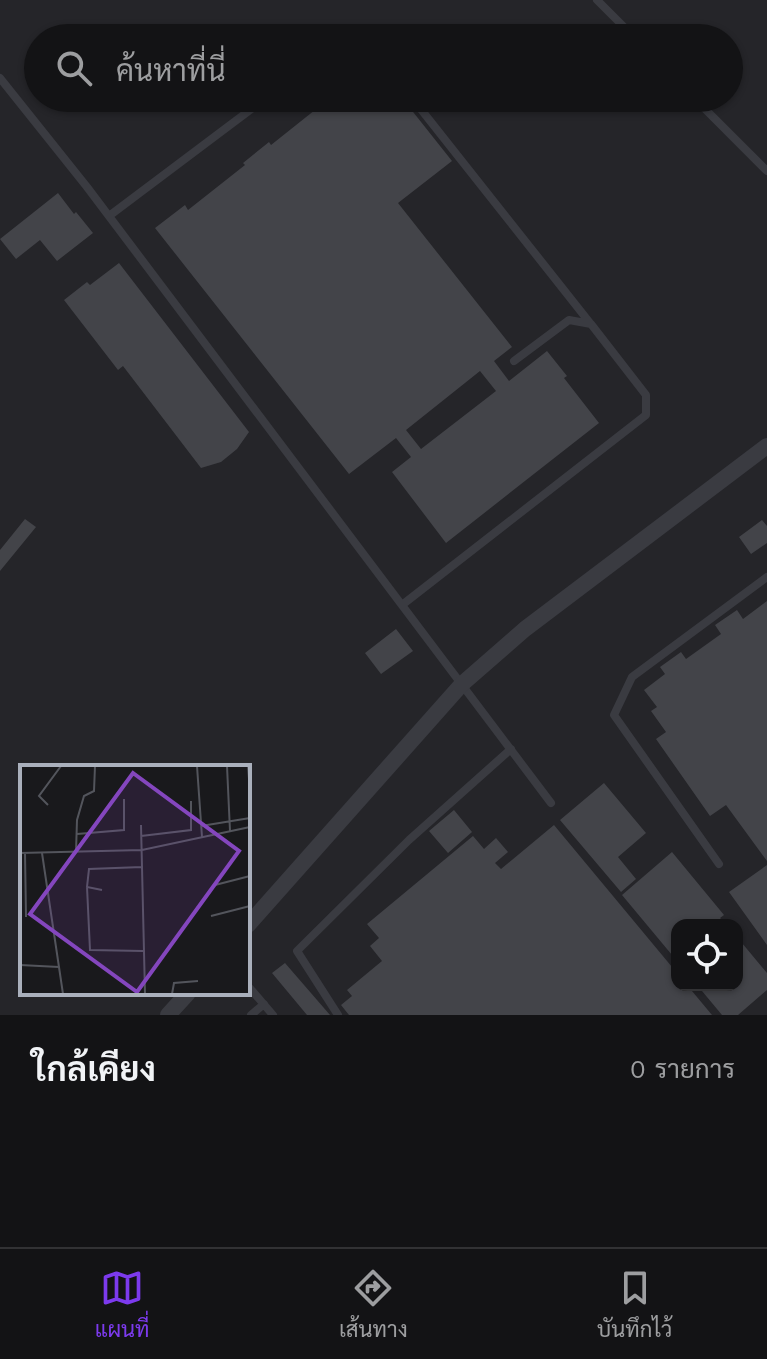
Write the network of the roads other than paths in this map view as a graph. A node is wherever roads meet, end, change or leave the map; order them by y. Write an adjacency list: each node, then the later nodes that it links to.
1 (597, 0): 2 (lane)
2 (621, 24)
3 (0, 78): 4 (lane)
4 (24, 108)
5 (27, 112): 10 (lane)
6 (247, 112): 10 (lane)
7 (423, 112): 11 (lane)
8 (708, 112): 9 (lane)
9 (767, 171)
10 (109, 216): 15 (lane)
11 (591, 324): 12 (lane); 15 (lane)
12 (514, 361)
13 (766, 450): 16 (street)
14 (767, 577): 19 (lane)
15 (402, 605): 16 (lane)
16 (462, 684): 17 (lane); 20 (street)
17 (511, 749): 18 (lane); 27 (lane)
18 (551, 803)
19 (719, 864)
20 (250, 923)
21 (250, 988): 23 (lane)
22 (186, 995): 24 (street)
23 (264, 1004): 25 (lane); 26 (lane)
24 (168, 1015)
25 (251, 1015)
26 (273, 1015)
27 (338, 1015)

